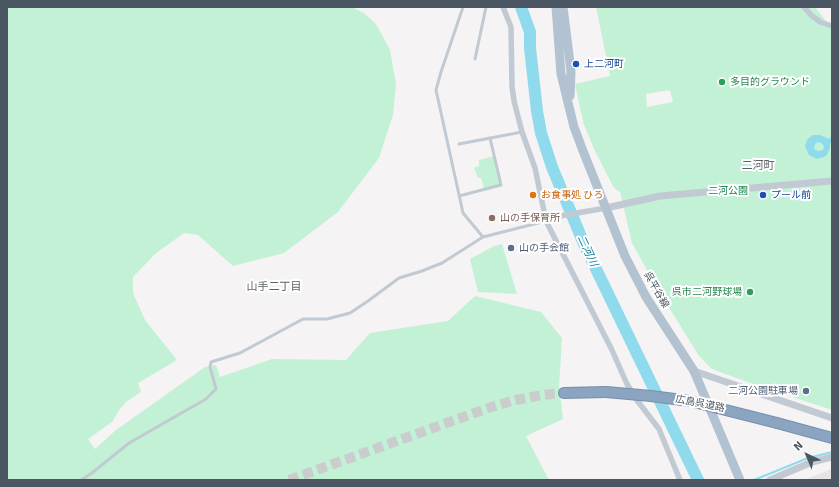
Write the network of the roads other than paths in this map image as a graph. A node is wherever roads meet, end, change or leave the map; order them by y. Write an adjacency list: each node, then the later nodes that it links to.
1 (463, 7): 14 (lane)
2 (486, 7): 8 (lane)
3 (503, 7): 10 (street)
4 (556, 7): 9 (main road, 呉平谷線)
5 (564, 7): 9 (main road, 呉平谷線)
6 (804, 7): 7 (street)
7 (832, 26)
8 (475, 59)
9 (569, 104): 15 (main road, 呉平谷線)
10 (522, 132): 11 (lane); 16 (street)
11 (490, 138): 12 (lane); 14 (lane)
12 (459, 144)
13 (832, 181): 15 (street)
14 (459, 196): 17 (lane)
15 (606, 208): 16 (street); 18 (main road, 呉平谷線)
16 (546, 221): 17 (lane); 24 (street)
17 (483, 237): 23 (lane)
18 (694, 372): 20 (street); 25 (main road, 呉平谷線)
19 (564, 393): 21 (highway, 広島呉道路, bridge)
20 (832, 418)
21 (832, 438)
22 (832, 457): 26 (street)
23 (81, 480)
24 (680, 480)
25 (740, 480)
26 (770, 480)

